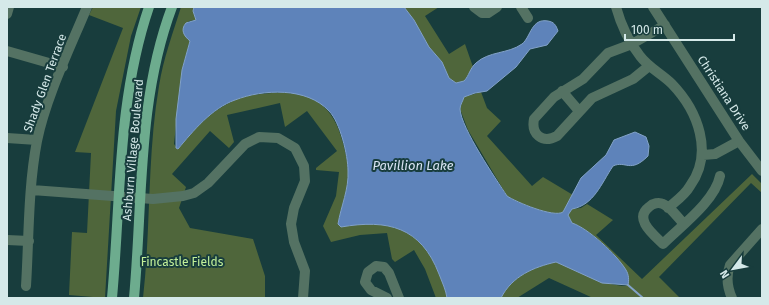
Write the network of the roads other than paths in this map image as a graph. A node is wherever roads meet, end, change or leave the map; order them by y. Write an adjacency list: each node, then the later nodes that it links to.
1 (9, 7): 10 (street)
2 (88, 7): 16 (street, Shady Glen Terrace)
3 (149, 7): 26 (main road, Ashburn Village Boulevard)
4 (172, 7): 27 (main road, Ashburn Village Boulevard)
5 (474, 7): 6 (street)
6 (497, 7)
7 (521, 7): 11 (street)
8 (616, 7): 13 (street)
9 (653, 7): 12 (street, Christiana Drive)
10 (7, 14)
11 (528, 18)
12 (665, 25): 13 (street); 21 (street, Christiana Drive)
13 (632, 44): 15 (street); 17 (street)
14 (7, 51): 16 (street)
15 (649, 66): 18 (street); 22 (street)
16 (63, 67): 20 (street, Shady Glen Terrace)
17 (562, 91): 18 (street); 18 (street)
18 (579, 111)
19 (7, 138): 20 (street)
20 (37, 140): 25 (street, Shady Glen Terrace)
21 (739, 141): 22 (street); 23 (street, Christiana Drive)
22 (703, 155): 28 (street)
23 (762, 171)
24 (720, 176): 29 (street)
25 (32, 190): 26 (street); 32 (street, Shady Glen Terrace)
26 (120, 197): 27 (street); 34 (main road, Ashburn Village Boulevard)
27 (141, 198): 35 (main road, Ashburn Village Boulevard); 36 (street)
28 (668, 208): 29 (street); 29 (street)
29 (684, 224)
30 (762, 229): 39 (street)
31 (7, 240): 32 (street)
32 (28, 241): 33 (street, Shady Glen Terrace)
33 (26, 286)
34 (112, 298)
35 (134, 298)
36 (303, 298)
37 (387, 298): 38 (street)
38 (399, 298)
39 (732, 298)

